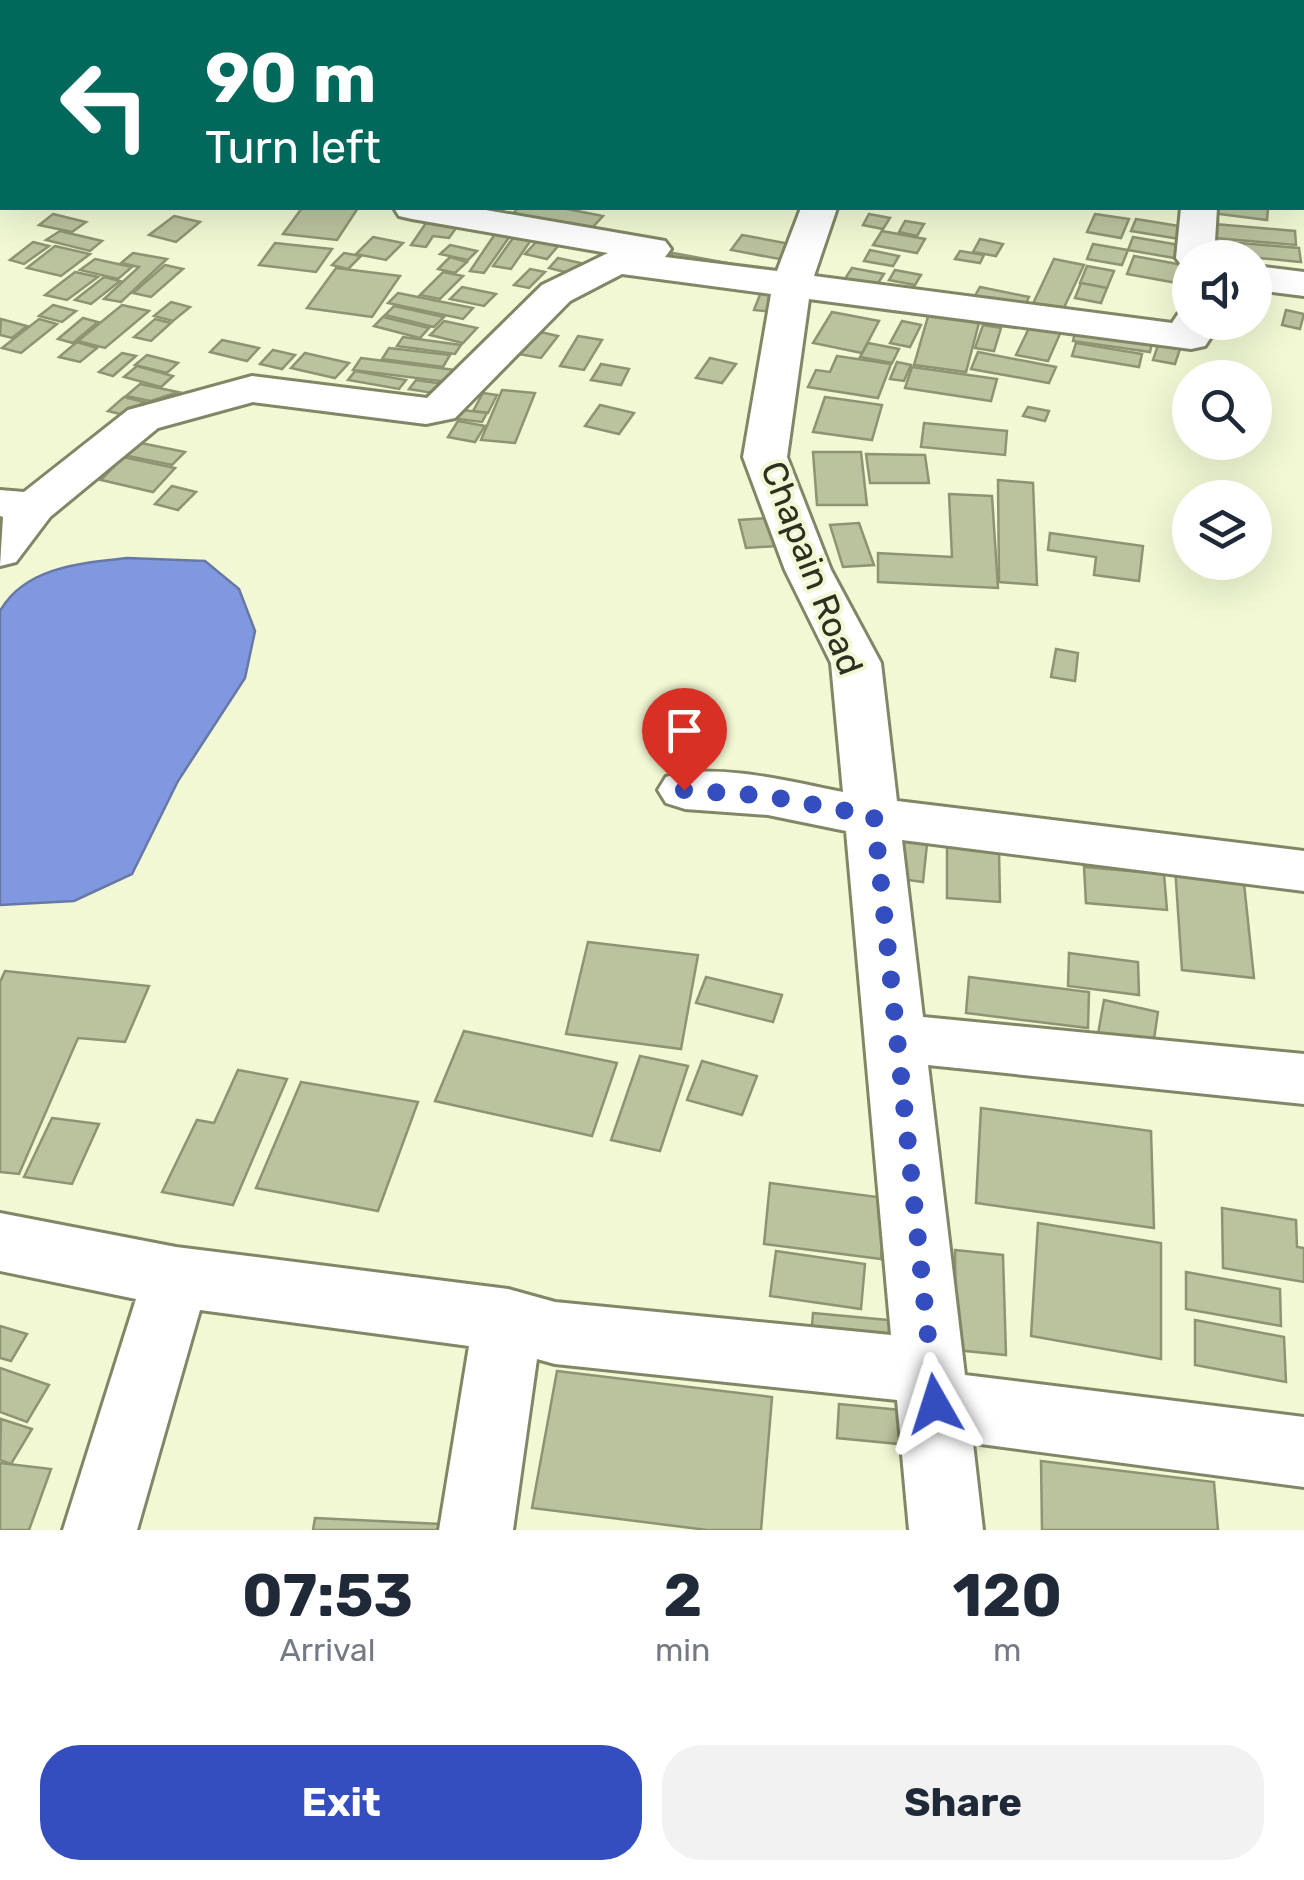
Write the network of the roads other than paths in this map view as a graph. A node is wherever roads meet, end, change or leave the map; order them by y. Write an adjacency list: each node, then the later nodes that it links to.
1 (423, 210): 5 (street)
2 (818, 210): 5 (street, Chapain Road)
3 (1198, 210): 4 (street)
4 (1196, 240)
5 (794, 277): 8 (street); 9 (street); 12 (street, Chapain Road)
6 (1272, 280): 7 (street)
7 (1304, 284)
8 (1172, 334)
9 (17, 505): 10 (street)
10 (0, 552)
11 (684, 790): 12 (street)
12 (874, 816): 13 (street); 14 (street, Chapain Road)
13 (1304, 870)
14 (896, 1038): 15 (street); 19 (street, Chapain Road)
15 (1304, 1080)
16 (0, 1242): 17 (street)
17 (176, 1277): 18 (street); 21 (street)
18 (508, 1320): 19 (street); 22 (street)
19 (933, 1388): 20 (street); 23 (street, Chapain Road)
20 (1304, 1452)
21 (100, 1530)
22 (476, 1530)
23 (946, 1530)

